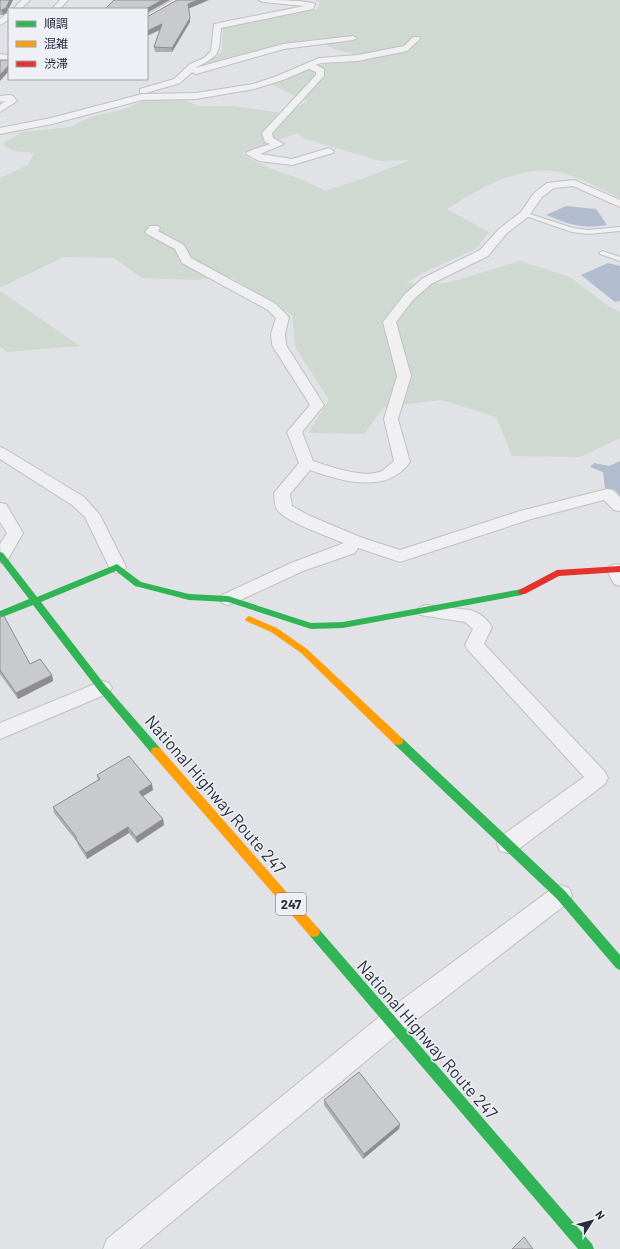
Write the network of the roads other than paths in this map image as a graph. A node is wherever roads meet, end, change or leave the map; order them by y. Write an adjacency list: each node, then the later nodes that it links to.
1 (26, 0): 5 (street)
2 (64, 0): 6 (street)
3 (178, 0): 8 (street)
4 (263, 0): 13 (street)
5 (18, 8)
6 (57, 8)
7 (8, 17): 9 (street)
8 (148, 17)
9 (0, 23)
10 (354, 38): 13 (street)
11 (416, 39): 12 (street)
12 (308, 65): 15 (street); 18 (street)
13 (185, 73): 15 (street)
14 (0, 99): 16 (street)
15 (113, 104): 17 (street)
16 (0, 109)
17 (0, 131)
18 (329, 150)
19 (620, 204): 20 (street)
20 (525, 214): 22 (lane); 26 (street)
21 (154, 228): 26 (street)
22 (620, 229)
23 (602, 253): 24 (lane)
24 (620, 259)
25 (0, 452): 31 (street)
26 (306, 464): 29 (street)
27 (620, 506): 29 (street)
28 (0, 508): 30 (street)
29 (354, 541): 34 (street)
30 (1, 556): 33 (main road, National Highway Route 247 / 247)
31 (117, 567): 33 (main road); 34 (main road)
32 (619, 573): 35 (main road)
33 (36, 600): 36 (main road); 38 (main road, National Highway Route 247 / 247)
34 (225, 604): 35 (main road)
35 (425, 610): 40 (street)
36 (0, 615)
37 (242, 616): 40 (main road)
38 (102, 688): 39 (street); 43 (main road, National Highway Route 247 / 247)
39 (0, 731)
40 (508, 844): 41 (main road)
41 (561, 895): 42 (main road); 43 (street)
42 (620, 964)
43 (394, 1022): 44 (street); 45 (main road, National Highway Route 247 / 247)
44 (117, 1249)
45 (587, 1249)

